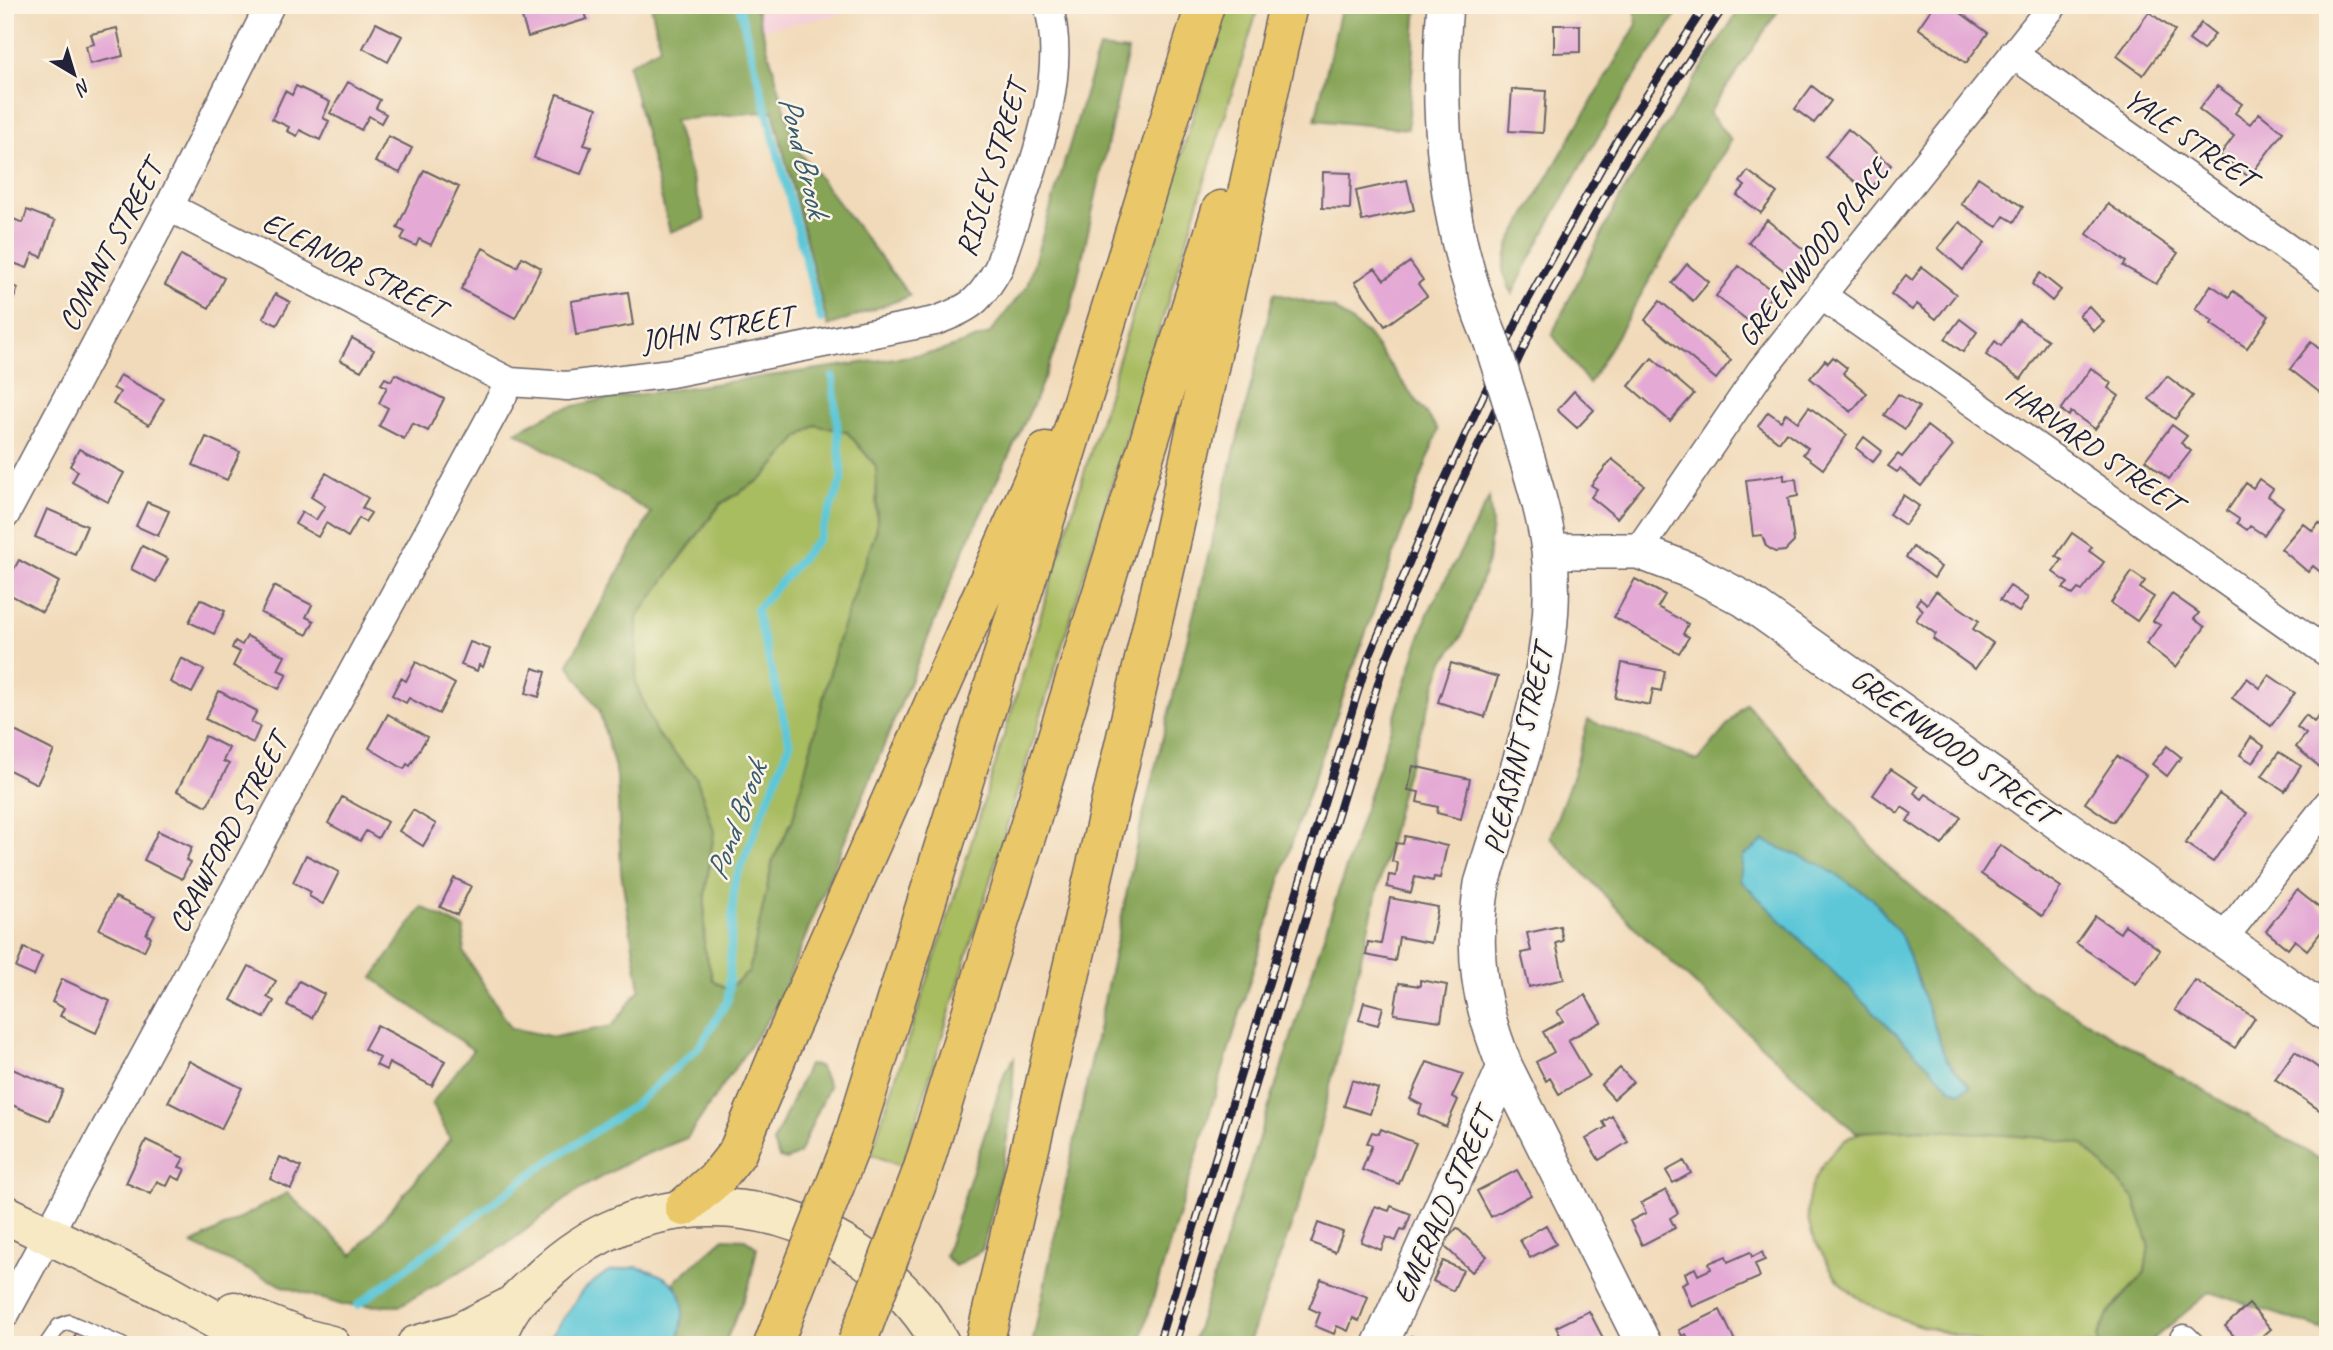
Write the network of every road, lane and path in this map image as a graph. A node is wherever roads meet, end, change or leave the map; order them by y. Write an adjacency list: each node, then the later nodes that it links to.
1 (271, 5): 8 (street, CONANT STREET)
2 (1048, 5): 12 (street, RISLEY STREET)
3 (1205, 5): 11 (highway)
4 (1287, 5): 28 (highway, bridge); 37 (highway)
5 (1445, 5): 15 (street, PLEASANT STREET, bridge)
6 (2053, 5): 7 (street, GREENWOOD PLACE)
7 (2013, 54): 9 (street, YALE STREET); 10 (street, GREENWOOD PLACE)
8 (169, 207): 13 (street, ELEANOR STREET); 14 (street, CONANT STREET)
9 (2328, 277)
10 (1821, 295): 16 (street, GREENWOOD PLACE); 17 (street, HARVARD STREET)
11 (1111, 310): 22 (highway); 35 (highway, bridge)
12 (935, 321): 13 (street, JOHN STREET)
13 (510, 382): 24 (street, CRAWFORD STREET)
14 (5, 515)
15 (1549, 551): 16 (street, GREENWOOD STREET); 21 (street, PLEASANT STREET)
16 (1638, 551): 19 (street, GREENWOOD STREET)
17 (2328, 653)
18 (2328, 804): 19 (street)
19 (2223, 939): 20 (street, GREENWOOD STREET)
20 (2328, 1014)
21 (1505, 1067): 38 (street, EMERALD STREET); 39 (street, PLEASANT STREET)
22 (684, 1207): 26 (main road); 36 (main road)
23 (5, 1214): 24 (main road)
24 (49, 1235): 25 (main road); 27 (street, CRAWFORD STREET)
25 (164, 1291): 31 (main road); 32 (main road)
26 (513, 1305): 33 (main road); 34 (main road)
27 (5, 1314)
28 (857, 1344)
29 (46, 1345): 30 (lane)
30 (121, 1345)
31 (260, 1345)
32 (331, 1345)
33 (416, 1345)
34 (493, 1345)
35 (773, 1345)
36 (940, 1345)
37 (984, 1345)
38 (1380, 1345)
39 (1644, 1345)

